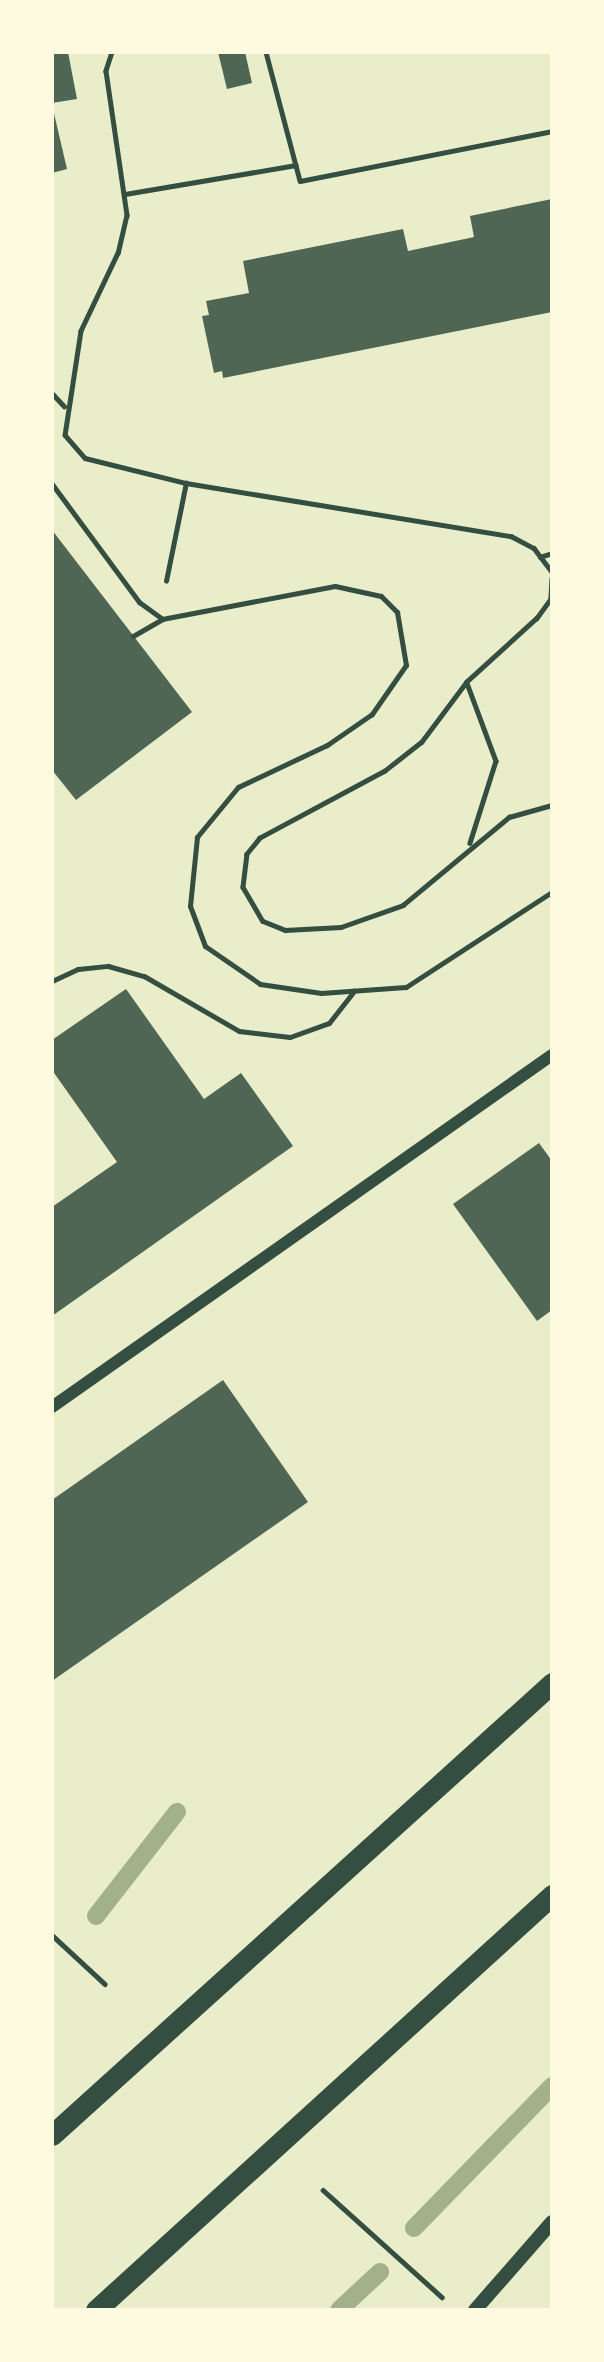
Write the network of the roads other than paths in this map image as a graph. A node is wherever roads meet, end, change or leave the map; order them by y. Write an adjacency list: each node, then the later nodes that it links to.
1 (52, 484): 2 (lane)
2 (162, 619): 3 (lane); 6 (lane)
3 (134, 636)
4 (551, 892): 6 (lane)
5 (52, 981): 6 (lane)
6 (354, 990)
7 (551, 1055): 8 (street)
8 (52, 1407)
9 (551, 1684): 11 (highway)
10 (551, 1895): 13 (highway)
11 (52, 2135)
12 (551, 2222): 14 (main road)
13 (96, 2309)
14 (475, 2309)

